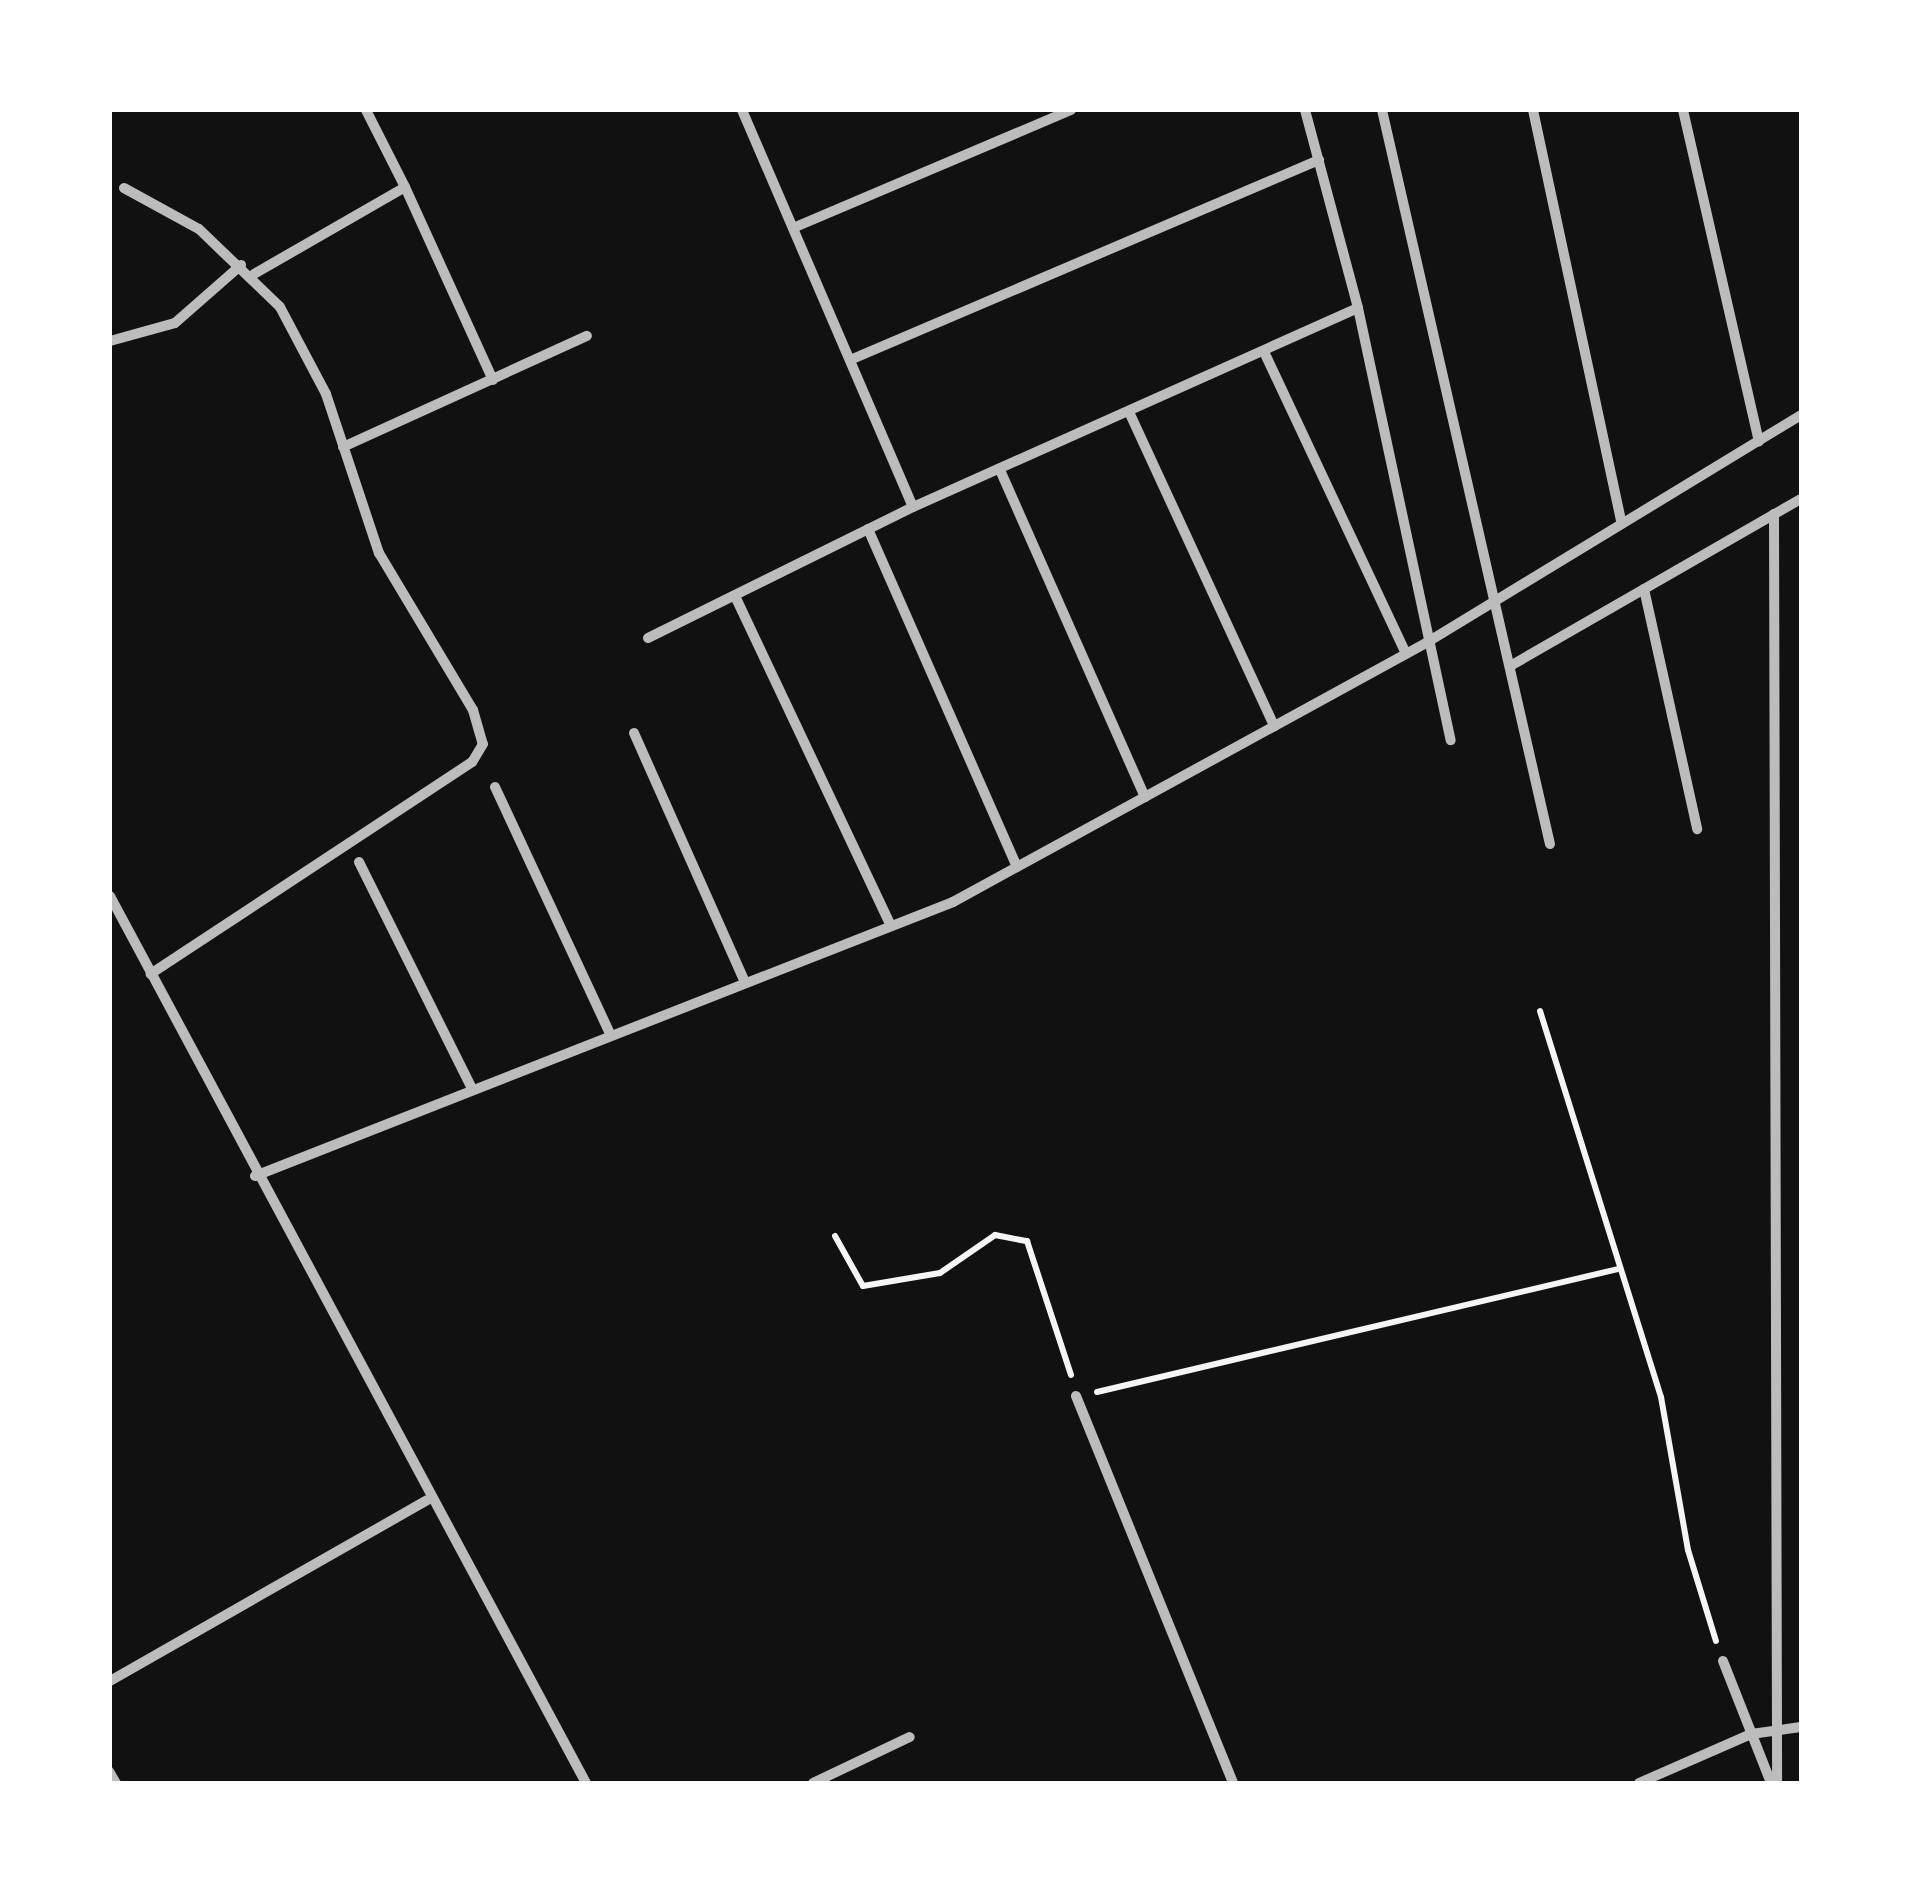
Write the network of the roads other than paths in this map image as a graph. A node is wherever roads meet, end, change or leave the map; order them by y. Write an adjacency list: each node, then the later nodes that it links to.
1 (366, 110): 9 (street)
2 (742, 110): 11 (street)
3 (1072, 110): 11 (street)
4 (1305, 110): 8 (street)
5 (1382, 110): 32 (street)
6 (1533, 110): 28 (street)
7 (1683, 110): 22 (street)
8 (1318, 160): 14 (street); 18 (street)
9 (405, 187): 13 (street); 19 (street)
10 (124, 188): 12 (street)
11 (793, 228): 18 (street)
12 (241, 265): 13 (street); 16 (street)
13 (254, 274): 23 (street)
14 (1358, 308): 17 (street); 34 (street)
15 (586, 336): 19 (street)
16 (110, 341)
17 (1266, 356): 20 (street); 35 (street)
18 (850, 360): 26 (street)
19 (493, 380): 23 (street)
20 (1130, 414): 24 (street); 37 (street)
21 (1801, 415): 22 (street)
22 (1759, 441): 28 (street)
23 (343, 447): 48 (street)
24 (1000, 470): 26 (street); 41 (street)
25 (1801, 499): 27 (street)
26 (913, 507): 29 (street)
27 (1774, 514): 30 (street); 66 (street)
28 (1622, 524): 32 (street)
29 (868, 529): 31 (street); 45 (street)
30 (1644, 589): 36 (street); 42 (street)
31 (734, 596): 33 (street); 47 (street)
32 (1499, 599): 34 (street); 36 (street)
33 (648, 638)
34 (1426, 643): 35 (street); 39 (street)
35 (1406, 654): 37 (street)
36 (1512, 665): 43 (street)
37 (1274, 726): 41 (street)
38 (634, 733): 49 (street)
39 (1451, 740)
40 (495, 786): 50 (street)
41 (1146, 797): 45 (street)
42 (1697, 830)
43 (1550, 844)
44 (359, 862): 51 (street)
45 (1017, 867): 47 (street)
46 (110, 896): 48 (street)
47 (891, 926): 49 (street)
48 (151, 974): 52 (street)
49 (745, 982): 50 (street)
50 (610, 1034): 51 (street)
51 (472, 1089): 52 (street)
52 (255, 1176): 54 (street)
53 (1076, 1396): 64 (street)
54 (427, 1500): 56 (street); 62 (street)
55 (1723, 1661): 58 (street)
56 (110, 1681)
57 (1801, 1727): 58 (street)
58 (1751, 1734): 65 (street); 66 (street)
59 (910, 1737): 63 (street)
60 (110, 1771): 61 (lane)
61 (117, 1783)
62 (586, 1783)
63 (813, 1783)
64 (1232, 1783)
65 (1640, 1783)
66 (1774, 1783)

